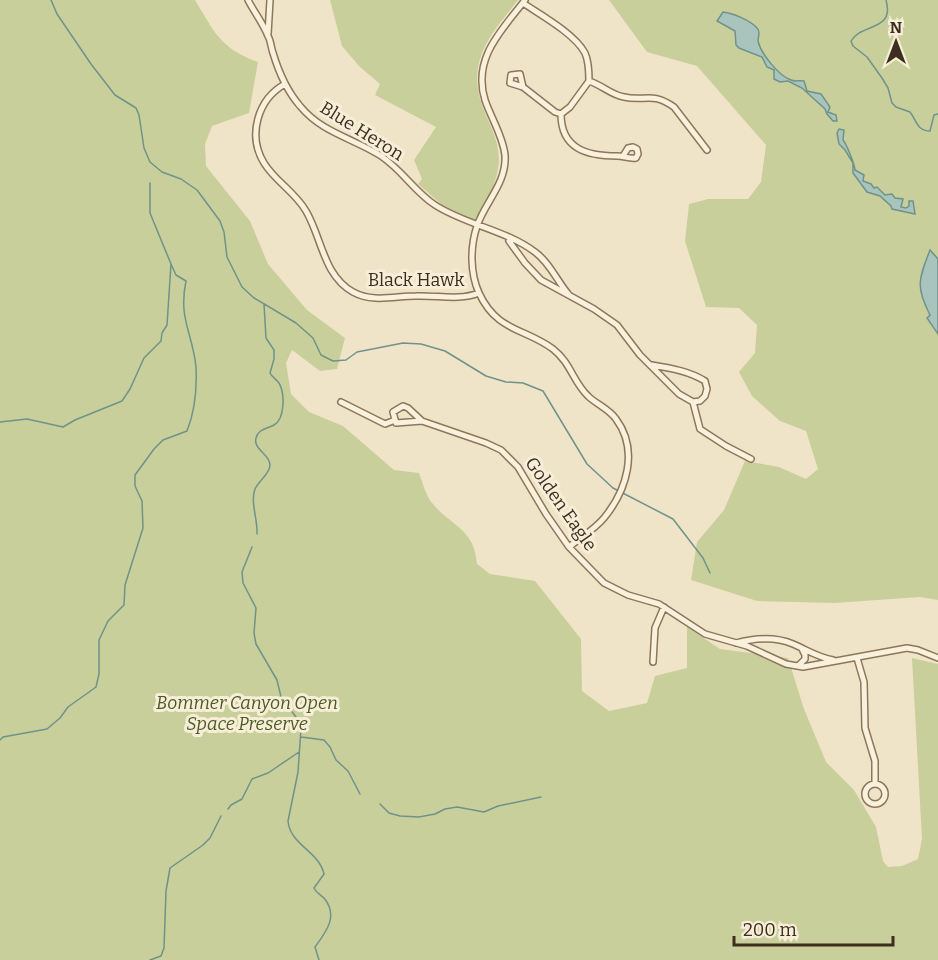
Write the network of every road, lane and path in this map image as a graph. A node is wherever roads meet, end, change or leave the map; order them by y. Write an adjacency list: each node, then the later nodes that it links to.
1 (248, 0): 4 (street, Blue Heron)
2 (270, 0): 4 (street, Blue Heron)
3 (524, 1): 5 (street); 11 (street)
4 (268, 36): 6 (street, Blue Heron)
5 (589, 81): 8 (street); 9 (street)
6 (285, 84): 11 (street, Blue Heron); 13 (street, Black Hawk)
7 (522, 87): 8 (street)
8 (561, 114): 10 (street)
9 (707, 150)
10 (623, 156)
11 (477, 226): 12 (street, Blue Heron); 13 (street)
12 (506, 237): 14 (street, Blue Heron); 14 (street, Blue Heron)
13 (479, 293): 21 (street)
14 (569, 295): 15 (street, Blue Heron)
15 (652, 365): 17 (street, Blue Heron); 17 (street)
16 (341, 402): 18 (street)
17 (693, 402): 20 (street)
18 (395, 420): 19 (street, Golden Eagle); 19 (street, Golden Eagle)
19 (422, 421): 21 (street, Golden Eagle)
20 (751, 459)
21 (569, 547): 22 (street, Golden Eagle)
22 (664, 607): 23 (street, Golden Eagle); 26 (street)
23 (735, 644): 24 (street, Golden Eagle); 31 (street, Golden Eagle)
24 (801, 648): 29 (street, Golden Eagle); 31 (street)
25 (645, 651): 26 (street)
26 (654, 652): 30 (street)
27 (857, 658): 28 (street, Golden Eagle); 29 (street, Golden Eagle); 32 (street)
28 (938, 658)
29 (839, 661): 31 (street, Golden Eagle)
30 (653, 662)
31 (798, 666)
32 (875, 784)

